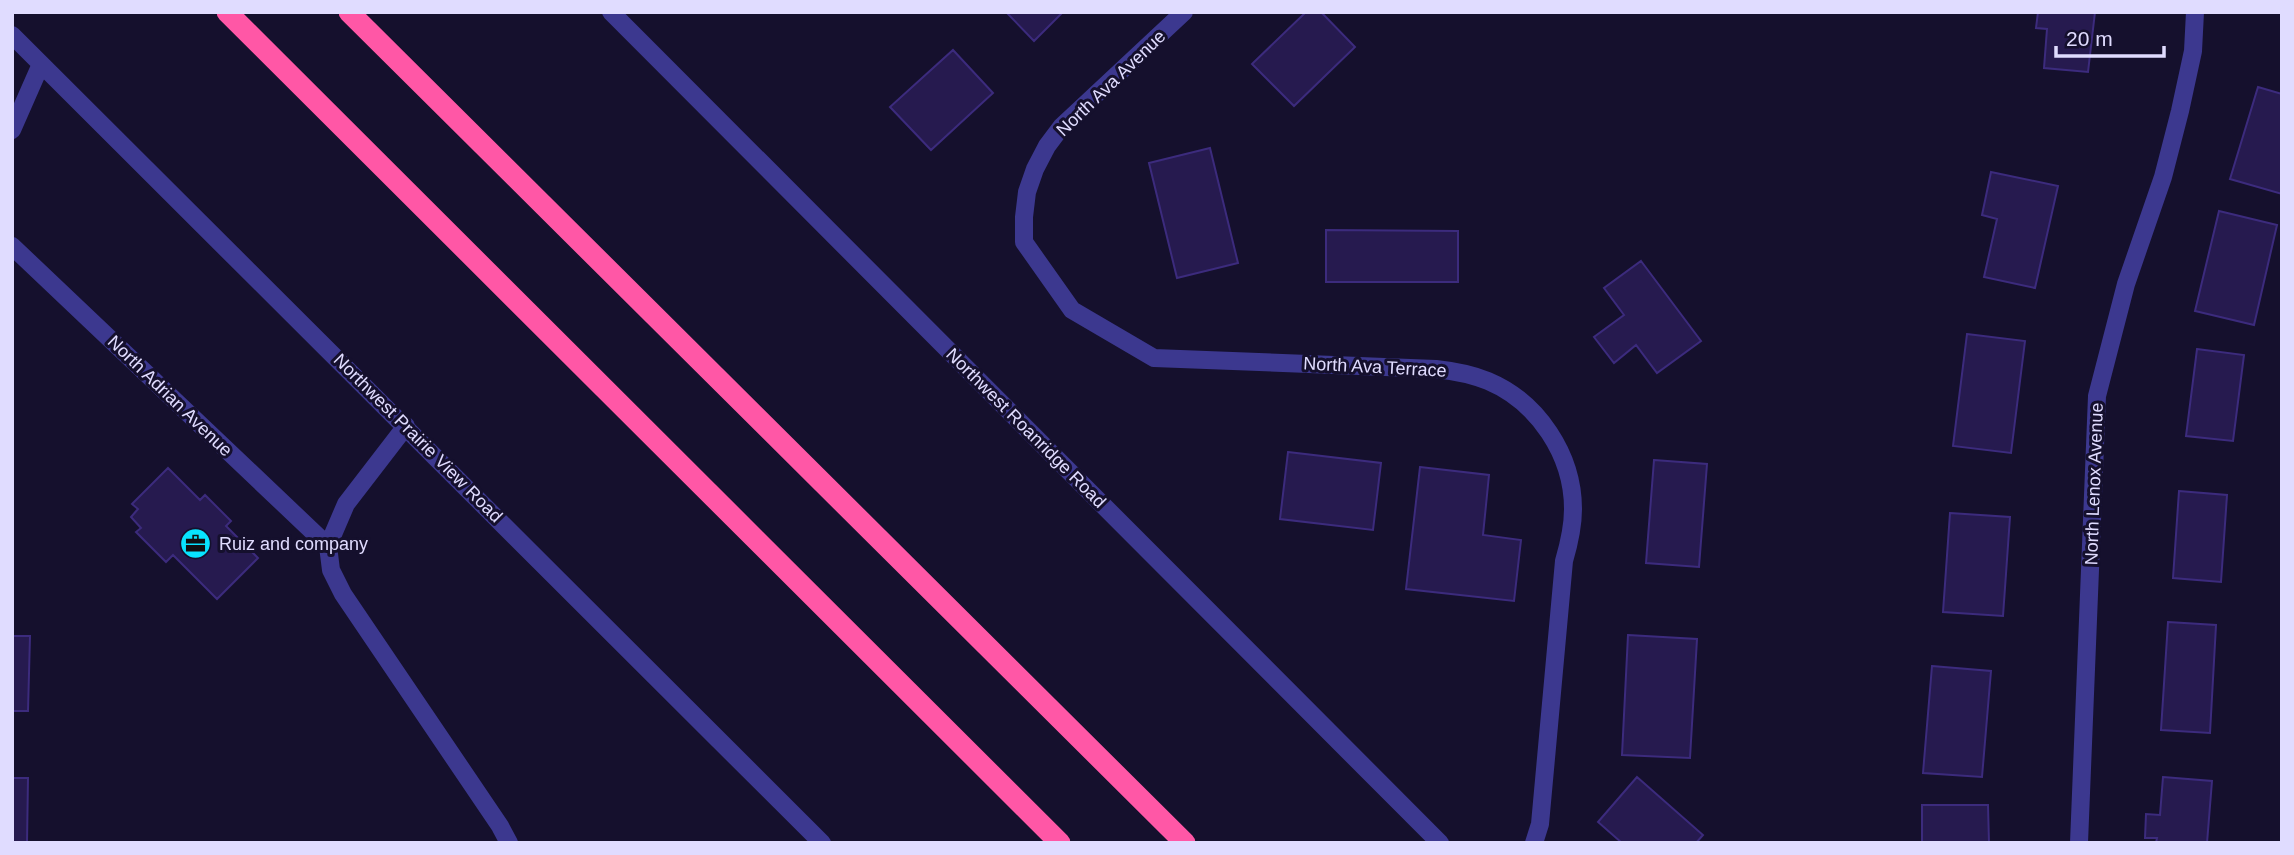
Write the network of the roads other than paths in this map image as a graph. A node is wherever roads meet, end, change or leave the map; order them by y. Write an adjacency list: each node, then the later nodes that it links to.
1 (227, 12): 15 (highway)
2 (349, 12): 16 (highway)
3 (611, 12): 17 (street, Northwest Roanridge Road)
4 (1184, 12): 10 (street, North Ava Avenue)
5 (2195, 12): 19 (street, North Lenox Avenue)
6 (12, 35): 7 (street, Northwest Prairie View Road)
7 (41, 64): 8 (street); 11 (street, Northwest Prairie View Road)
8 (12, 130)
9 (12, 246): 12 (street, North Adrian Avenue)
10 (1046, 273): 18 (street, North Ava Terrace)
11 (406, 426): 12 (street); 14 (street, Northwest Prairie View Road)
12 (328, 546): 13 (street)
13 (509, 843)
14 (822, 843)
15 (1060, 843)
16 (1185, 843)
17 (1440, 843)
18 (1534, 843)
19 (2079, 843)

